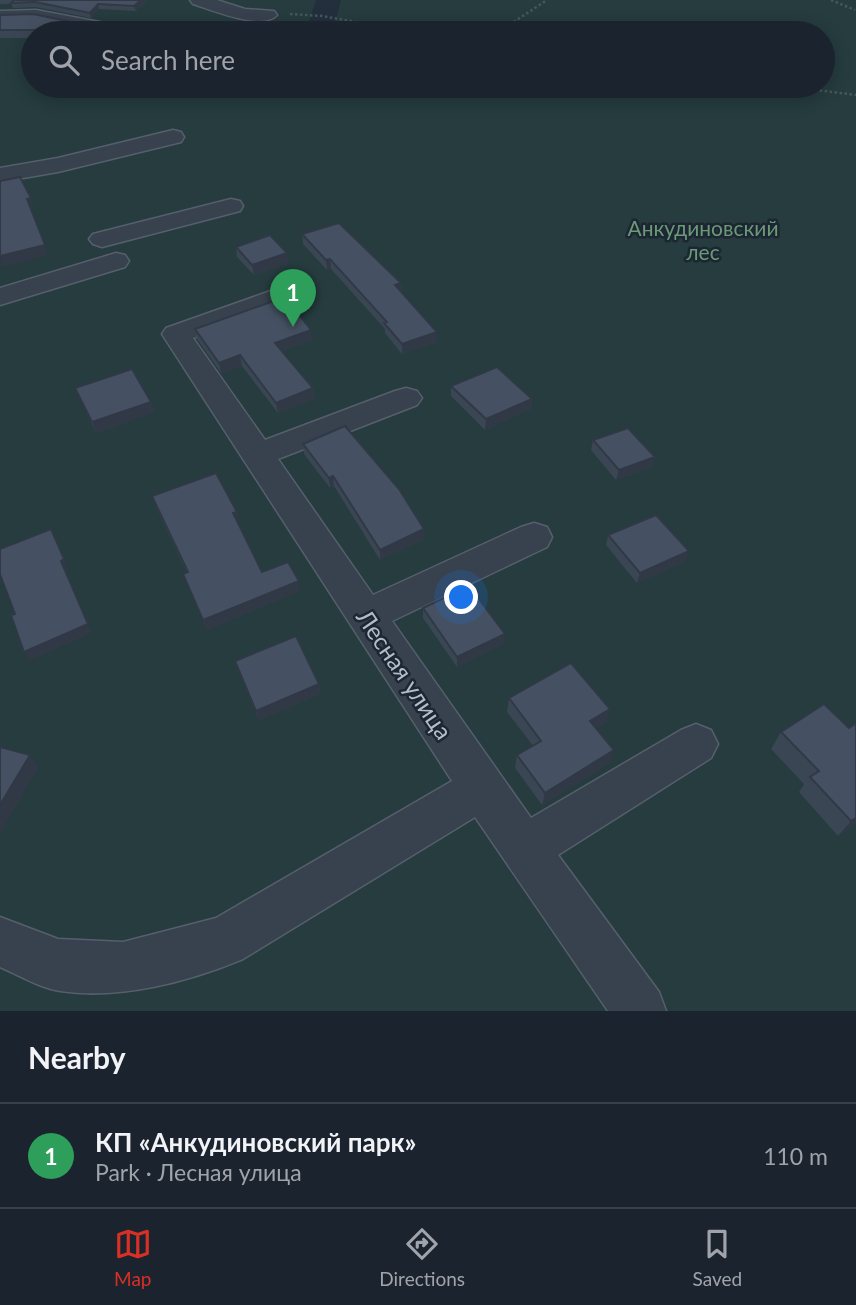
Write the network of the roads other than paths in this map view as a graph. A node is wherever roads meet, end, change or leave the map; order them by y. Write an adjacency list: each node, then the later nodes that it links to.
1 (199, 0): 2 (street)
2 (268, 15)
3 (0, 16): 4 (street)
4 (68, 21)
5 (173, 137): 6 (street)
6 (0, 175)
7 (231, 206): 9 (street)
8 (296, 289): 11 (street, Лесная улица)
9 (0, 297)
10 (407, 398): 11 (street)
11 (257, 455): 13 (street, Лесная улица)
12 (534, 537): 13 (street)
13 (366, 616): 15 (street, Лесная улица)
14 (696, 744): 16 (street)
15 (482, 788): 16 (street, Лесная улица); 17 (street)
16 (524, 849): 18 (street, Лесная улица)
17 (0, 942)
18 (640, 1011)

